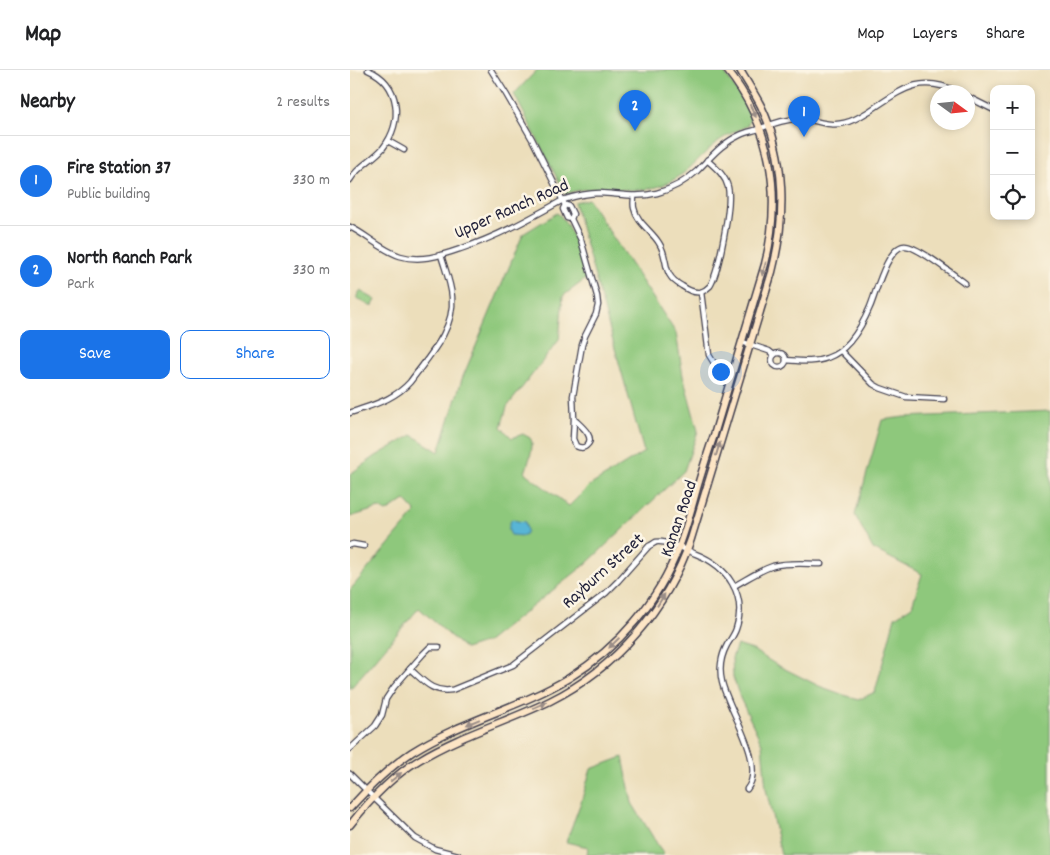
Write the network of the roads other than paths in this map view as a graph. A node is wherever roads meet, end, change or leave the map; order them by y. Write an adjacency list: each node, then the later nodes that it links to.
1 (368, 70): 10 (street)
2 (491, 70): 15 (street)
3 (727, 70): 9 (main road, Kanan Road, one-way to 9)
4 (740, 70): 8 (main road, Kanan Road)
5 (930, 85): 8 (street, Upper Ranch Road)
6 (975, 100): 7 (street)
7 (990, 108)
8 (769, 125): 9 (street, Upper Ranch Road); 21 (main road, Kanan Road)
9 (760, 128): 12 (street, Upper Ranch Road); 20 (main road, Kanan Road, one-way to 20)
10 (388, 141): 11 (street); 13 (street)
11 (404, 150)
12 (707, 160): 14 (street, Upper Ranch Road); 19 (street)
13 (350, 180)
14 (634, 196): 15 (street, Upper Ranch Road); 19 (street)
15 (564, 203): 17 (street, Upper Ranch Road); 28 (street)
16 (350, 227): 17 (street, Upper Ranch Road)
17 (441, 255): 27 (street)
18 (965, 283): 22 (street)
19 (700, 292): 25 (street)
20 (742, 342): 21 (street); 31 (main road, Kanan Road)
21 (750, 345): 23 (street); 32 (main road, Kanan Road, one-way to 21)
22 (841, 351): 24 (street); 26 (street)
23 (774, 355): 24 (street); 24 (street)
24 (786, 360)
25 (714, 363)
26 (944, 399)
27 (350, 412)
28 (574, 419): 28 (street)
29 (350, 545): 30 (street)
30 (364, 546)
31 (679, 547): 32 (street, Rayburn Street); 36 (street, Rayburn Street); 40 (main road, Kanan Road, one-way to 40)
32 (687, 550): 34 (street, Rayburn Street); 41 (main road, Kanan Road, one-way to 32)
33 (821, 564): 34 (street)
34 (734, 586): 39 (street, Rayburn Street)
35 (439, 647): 36 (street)
36 (410, 669): 37 (street)
37 (350, 749)
38 (350, 774): 40 (street)
39 (747, 789)
40 (366, 790): 41 (street); 42 (main road, Kanan Road)
41 (374, 798): 43 (main road, Kanan Road); 44 (street)
42 (350, 808)
43 (350, 825)
44 (458, 855)

